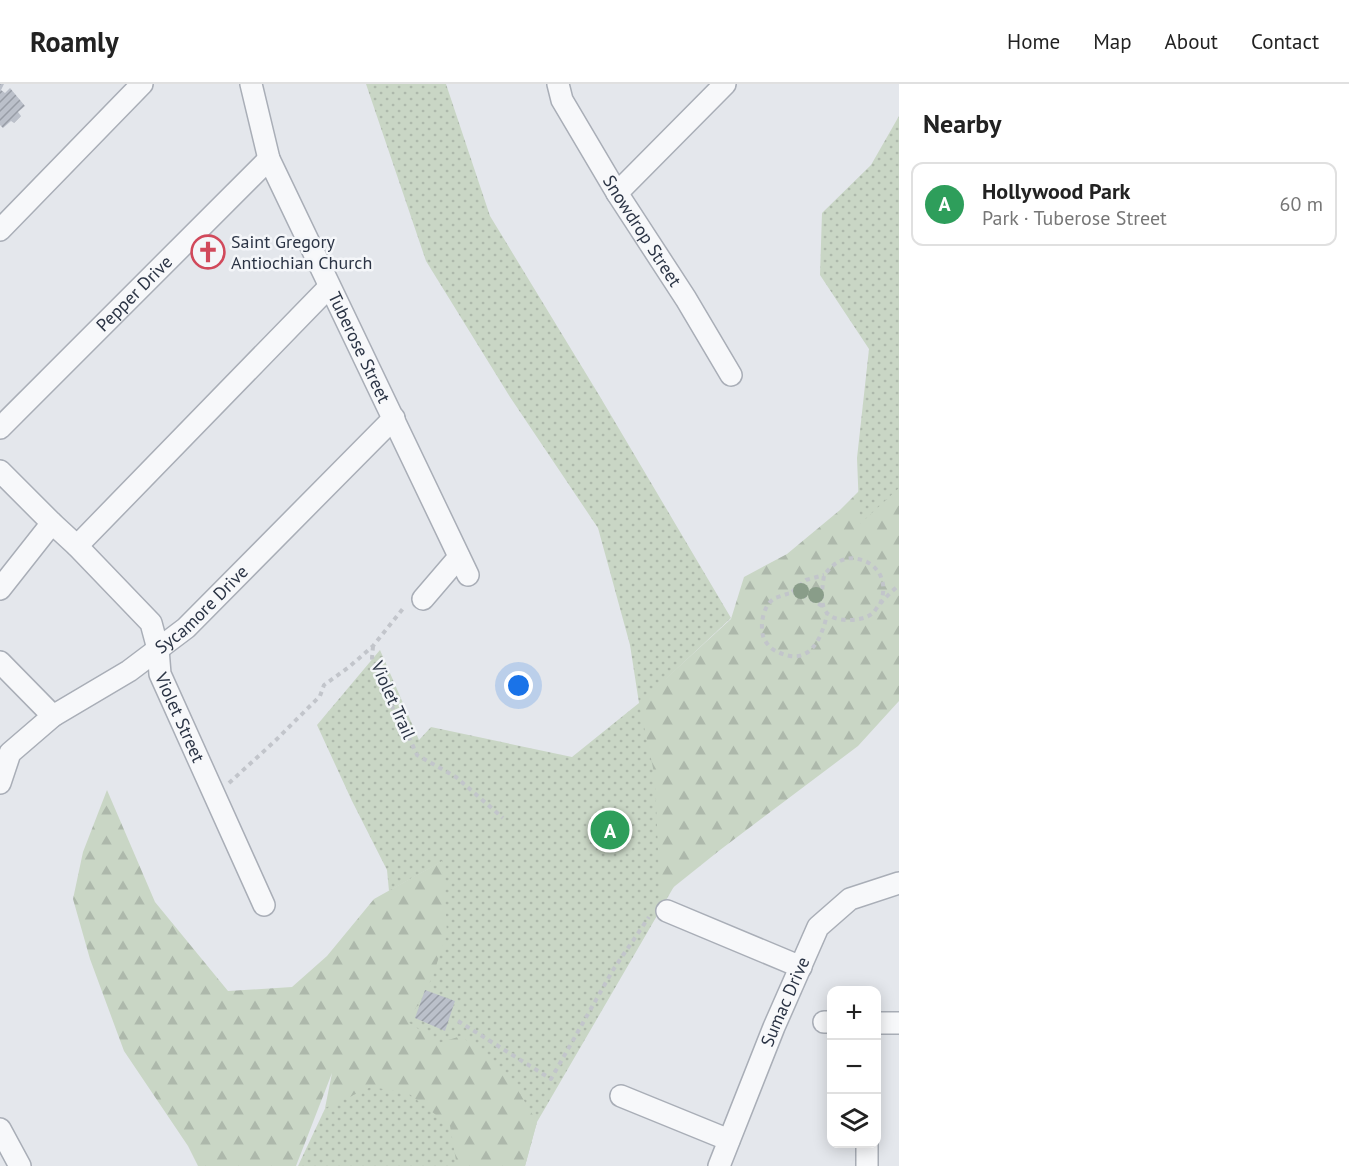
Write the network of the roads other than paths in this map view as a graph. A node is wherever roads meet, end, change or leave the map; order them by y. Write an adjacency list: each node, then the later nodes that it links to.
1 (142, 84): 7 (street)
2 (251, 84): 5 (street, Tuberose Street)
3 (558, 84): 6 (street, Snowdrop Street)
4 (725, 84): 6 (street)
5 (269, 159): 8 (street, Tuberose Street); 11 (street, Pepper Drive)
6 (617, 193): 9 (street, Snowdrop Street)
7 (0, 230)
8 (330, 287): 10 (street, Tuberose Street); 14 (street)
9 (731, 375)
10 (394, 418): 16 (street, Tuberose Street); 17 (street, Sycamore Drive)
11 (0, 428)
12 (0, 471): 13 (street, Violet Street)
13 (52, 523): 14 (street, Violet Street); 15 (street)
14 (77, 546): 17 (street, Violet Street)
15 (0, 589)
16 (423, 599)
17 (158, 649): 19 (street, Sycamore Drive); 22 (street, Violet Street)
18 (0, 662): 19 (street)
19 (53, 716): 20 (street, Sycamore Drive)
20 (0, 783)
21 (899, 883): 24 (street, Sumac Drive)
22 (264, 905)
23 (667, 911): 24 (street)
24 (801, 967): 29 (street, Sumac Drive)
25 (881, 1023): 26 (street)
26 (899, 1023)
27 (621, 1096): 29 (street)
28 (0, 1129): 31 (street)
29 (729, 1140): 32 (street, Sumac Drive)
30 (867, 1148): 33 (street)
31 (20, 1166)
32 (718, 1166)
33 (867, 1166)

